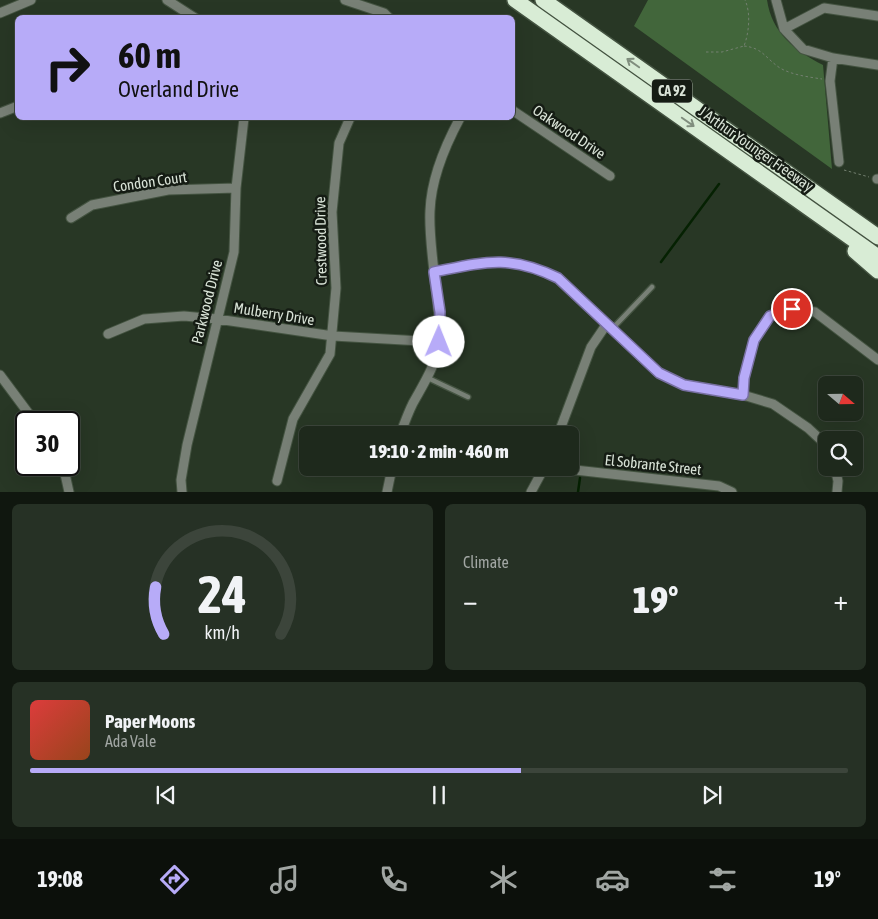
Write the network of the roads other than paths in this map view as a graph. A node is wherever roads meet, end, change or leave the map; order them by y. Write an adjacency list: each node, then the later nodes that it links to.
1 (31, 0): 8 (street)
2 (168, 0): 9 (street)
3 (345, 0): 10 (street)
4 (502, 0): 13 (highway)
5 (515, 0): 13 (highway, J Arthur Younger Freeway / CA 92)
6 (543, 0): 24 (highway, J Arthur Younger Freeway / CA 92, one-way to 6)
7 (776, 0): 12 (street)
8 (0, 13)
9 (190, 15)
10 (386, 15)
11 (878, 16): 12 (street)
12 (784, 29): 14 (street)
13 (576, 43): 26 (highway, J Arthur Younger Freeway / CA 92, one-way to 26)
14 (833, 58): 15 (street); 22 (street)
15 (878, 65)
16 (15, 107): 18 (street)
17 (515, 112): 23 (street, Oakwood Drive)
18 (0, 113)
19 (244, 120): 25 (street, Parkwood Drive)
20 (349, 120): 37 (street, Crestwood Drive)
21 (459, 120): 32 (street)
22 (839, 162)
23 (610, 176)
24 (801, 182): 28 (highway); 29 (highway, J Arthur Younger Freeway / CA 92)
25 (236, 188): 27 (street, Condon Court); 34 (street, Parkwood Drive)
26 (796, 198): 30 (highway, J Arthur Younger Freeway / CA 92); 31 (highway)
27 (71, 218)
28 (878, 230)
29 (878, 237)
30 (878, 257)
31 (878, 271)
32 (434, 272): 35 (street); 38 (street)
33 (652, 288): 35 (lane)
34 (217, 319): 36 (street, Mulberry Drive); 37 (street, Mulberry Drive); 55 (street, Parkwood Drive)
35 (609, 328): 42 (street); 46 (street)
36 (108, 334)
37 (333, 336): 38 (street, Mulberry Drive); 53 (street, Crestwood Drive)
38 (439, 342): 41 (street)
39 (878, 360): 42 (street)
40 (0, 375): 44 (street)
41 (428, 378): 43 (lane); 45 (street)
42 (743, 395): 47 (street)
43 (468, 397)
44 (27, 411)
45 (404, 426)
46 (561, 426)
47 (818, 437)
48 (579, 471): 58 (street, El Sobrante Street)
49 (65, 476): 54 (street)
50 (390, 476): 56 (street)
51 (540, 476): 57 (street)
52 (837, 476): 59 (street)
53 (277, 481)
54 (69, 492)
55 (182, 492)
56 (387, 492)
57 (531, 492)
58 (732, 492)
59 (837, 492)

